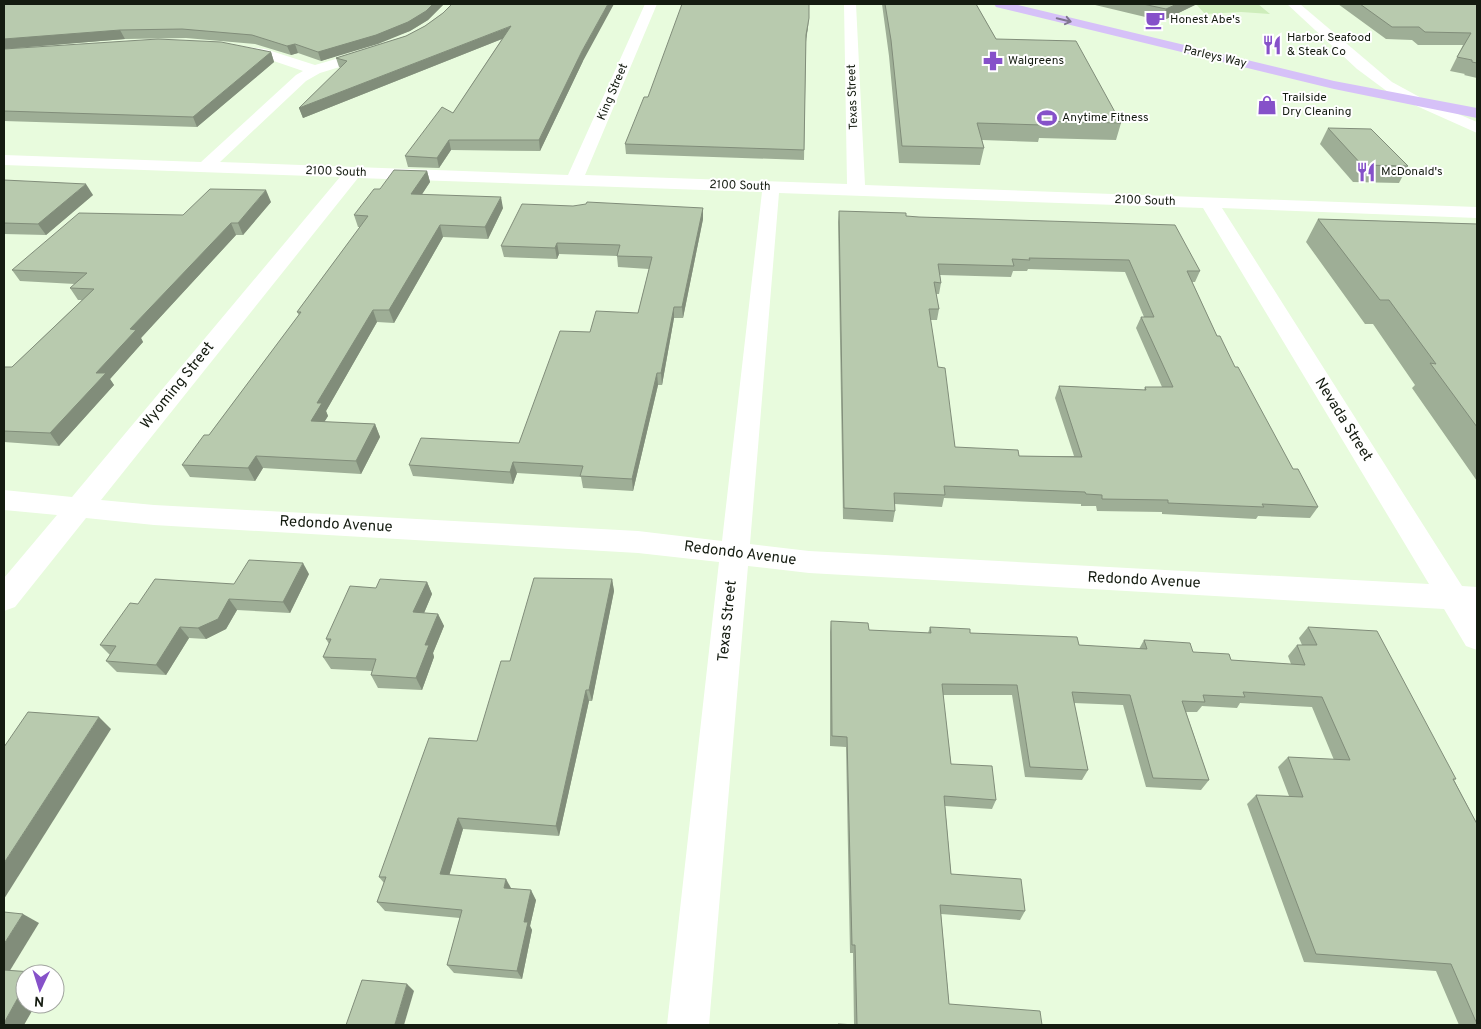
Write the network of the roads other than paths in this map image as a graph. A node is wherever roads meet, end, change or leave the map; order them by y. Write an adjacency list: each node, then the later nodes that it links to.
1 (651, 4): 18 (street, King Street)
2 (850, 4): 20 (street, Texas Street)
3 (1000, 4): 11 (main road, Parleys Way, one-way to 11)
4 (1041, 4): 9 (main road, Parleys Way)
5 (1293, 4): 9 (street)
6 (220, 46): 8 (street)
7 (386, 48): 8 (street)
8 (315, 70): 16 (street)
9 (1381, 84): 10 (main road); 11 (street)
10 (1477, 101)
11 (1424, 104): 12 (main road); 13 (street); 14 (street)
12 (1477, 113)
13 (1477, 128)
14 (1476, 144)
15 (4, 160): 16 (street, 2100 South)
16 (205, 167): 17 (street, 2100 South)
17 (353, 172): 18 (street, 2100 South); 24 (street, Wyoming Street)
18 (574, 180): 19 (street, 2100 South)
19 (770, 187): 20 (street, 2100 South); 25 (street, Texas Street)
20 (856, 190): 21 (street, 2100 South)
21 (1209, 203): 22 (street, 2100 South); 27 (street, Nevada Street)
22 (1477, 212)
23 (4, 500): 24 (street, Redondo Avenue)
24 (78, 508): 25 (street, Redondo Avenue); 26 (street, Wyoming Street)
25 (734, 553): 27 (street, Redondo Avenue); 29 (street, Texas Street)
26 (4, 599)
27 (1465, 599): 28 (street, Nevada Street)
28 (1477, 637)
29 (688, 1025)

